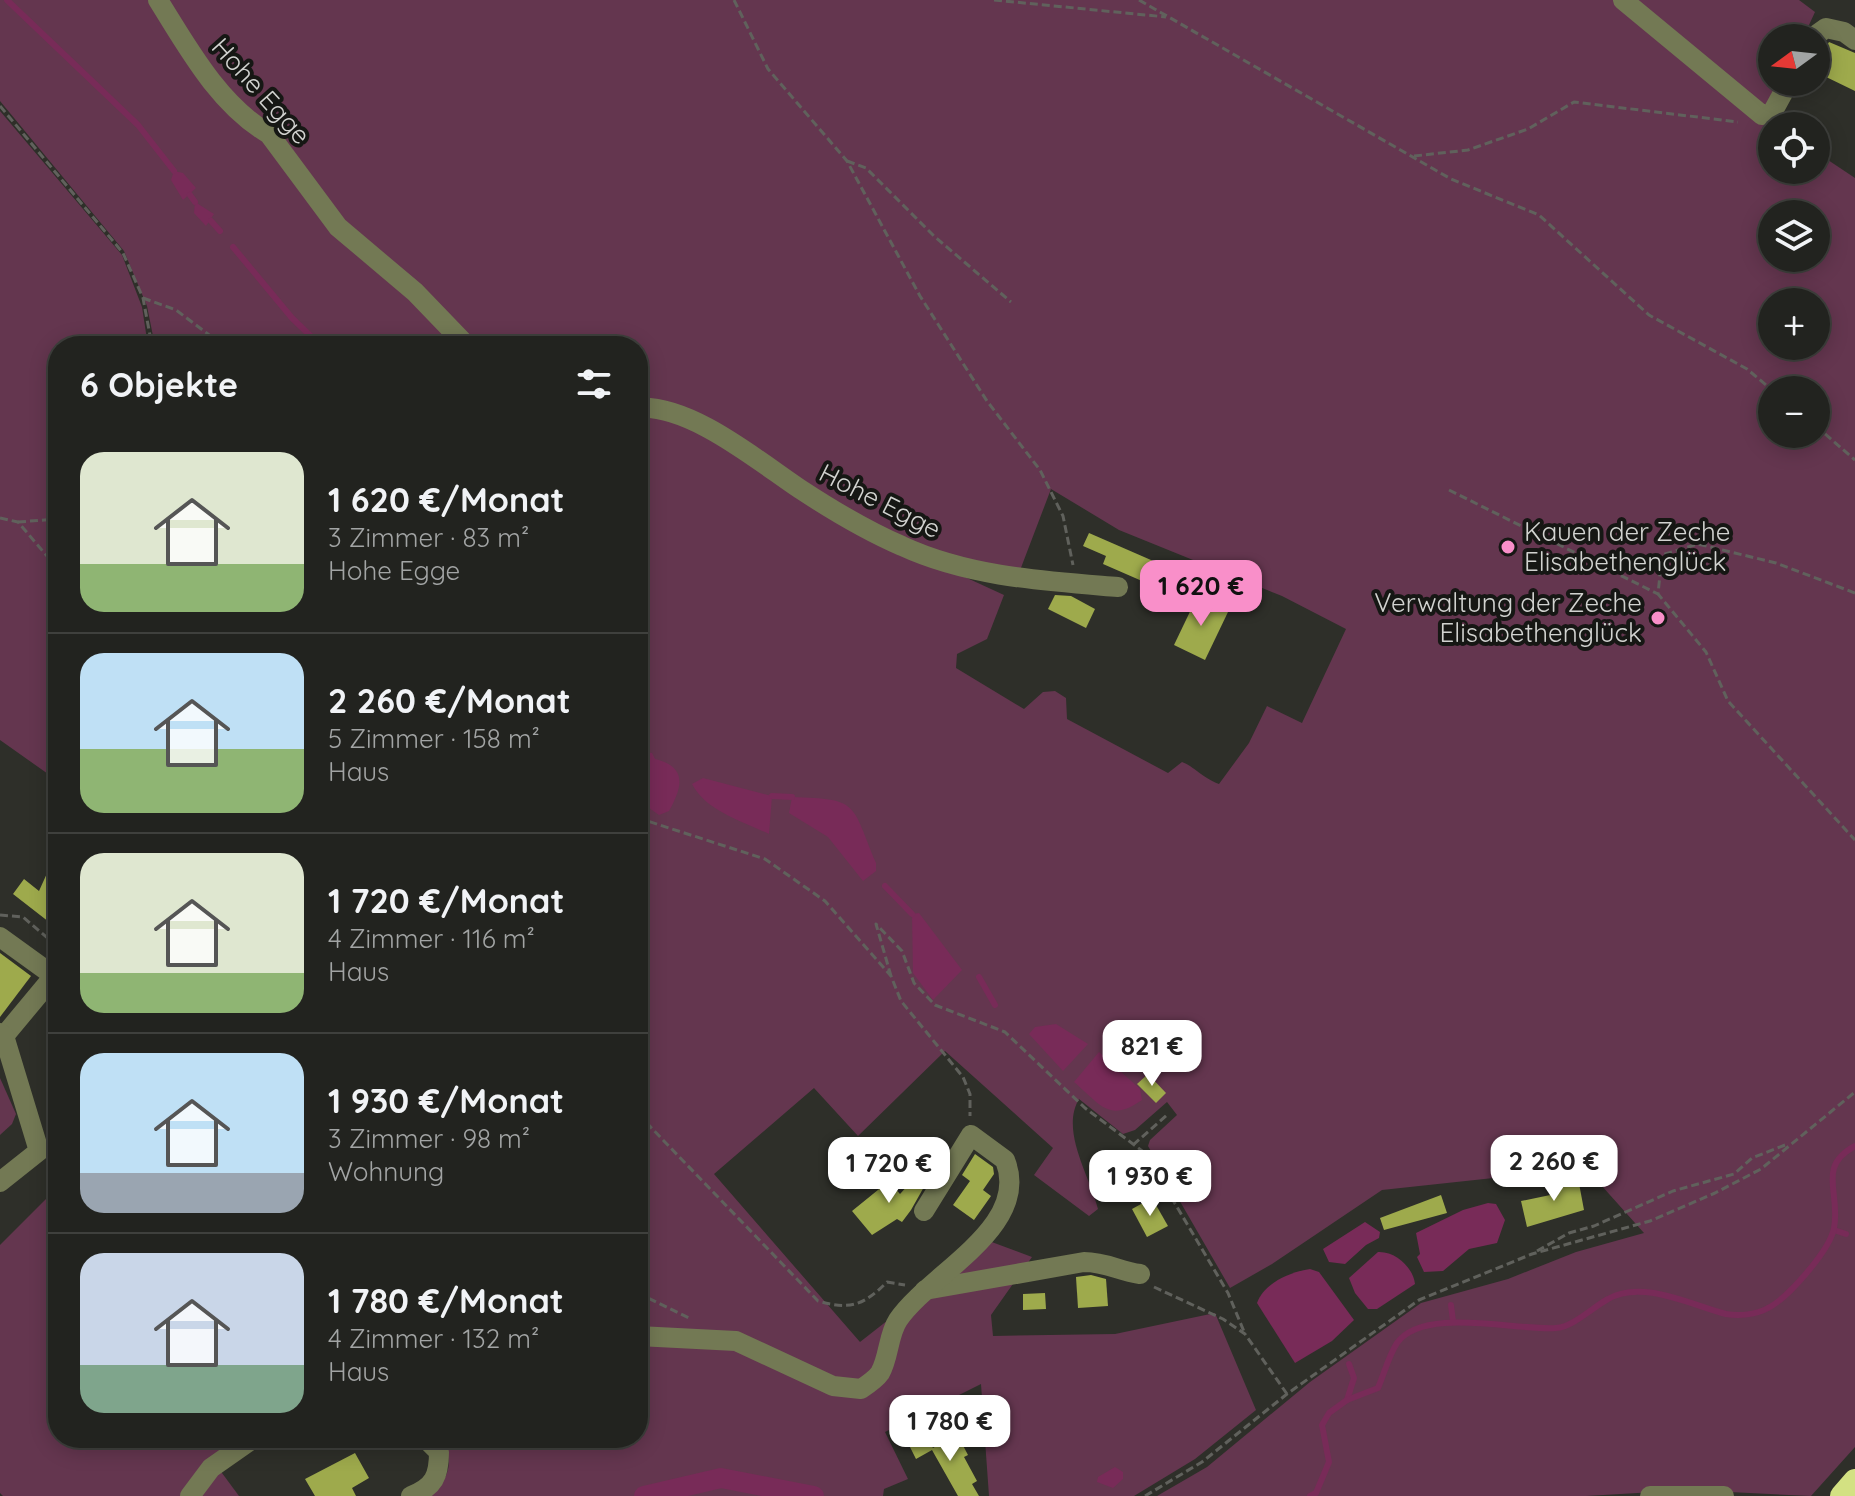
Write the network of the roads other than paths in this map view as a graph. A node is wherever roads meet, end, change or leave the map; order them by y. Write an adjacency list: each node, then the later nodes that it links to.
1 (158, 0): 6 (street, Hohe Egge)
2 (1623, 0): 5 (street)
3 (1830, 29): 4 (street)
4 (1855, 40)
5 (1781, 96)
6 (457, 336)
7 (648, 409): 8 (street, Hohe Egge)
8 (1118, 587)
9 (0, 937): 10 (street)
10 (48, 972)
11 (48, 983): 12 (street)
12 (2, 1035): 13 (street)
13 (48, 1151)
14 (48, 1155): 15 (street)
15 (0, 1182)
16 (924, 1211): 18 (street)
17 (1144, 1280): 18 (street)
18 (921, 1295): 19 (street)
19 (648, 1337)
20 (240, 1448): 23 (street)
21 (435, 1448): 24 (street)
22 (1855, 1481): 27 (highway)
23 (190, 1496)
24 (411, 1496)
25 (1650, 1496): 26 (street)
26 (1724, 1496)
27 (1842, 1496)

